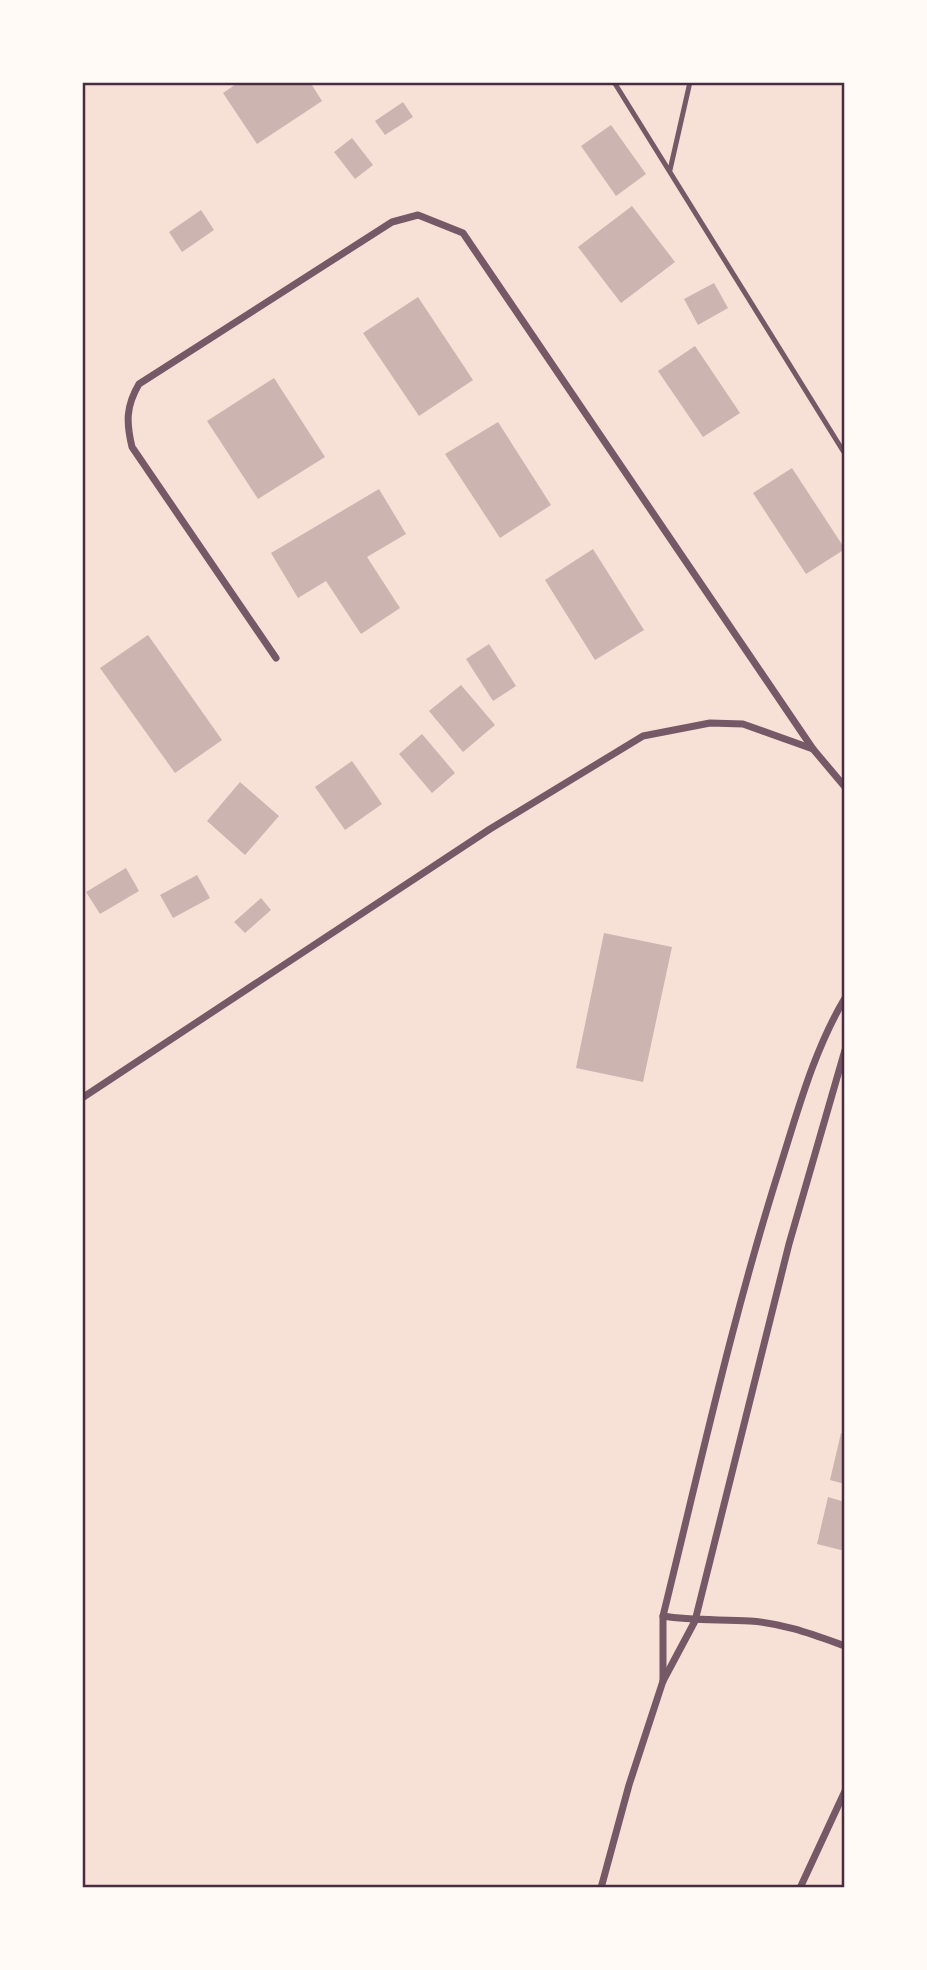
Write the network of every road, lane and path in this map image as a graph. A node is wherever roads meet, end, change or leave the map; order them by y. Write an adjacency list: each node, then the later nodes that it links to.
1 (614, 82): 3 (lane)
2 (690, 82): 3 (lane)
3 (670, 170): 4 (lane)
4 (845, 454)
5 (276, 658): 6 (street)
6 (813, 749): 7 (street); 10 (street)
7 (845, 787)
8 (845, 998): 11 (street)
9 (845, 1050): 12 (street)
10 (82, 1098)
11 (663, 1616): 12 (street); 14 (street)
12 (695, 1621): 13 (street); 14 (street)
13 (845, 1646)
14 (663, 1681): 16 (street)
15 (845, 1791): 17 (street)
16 (601, 1888)
17 (800, 1888)

